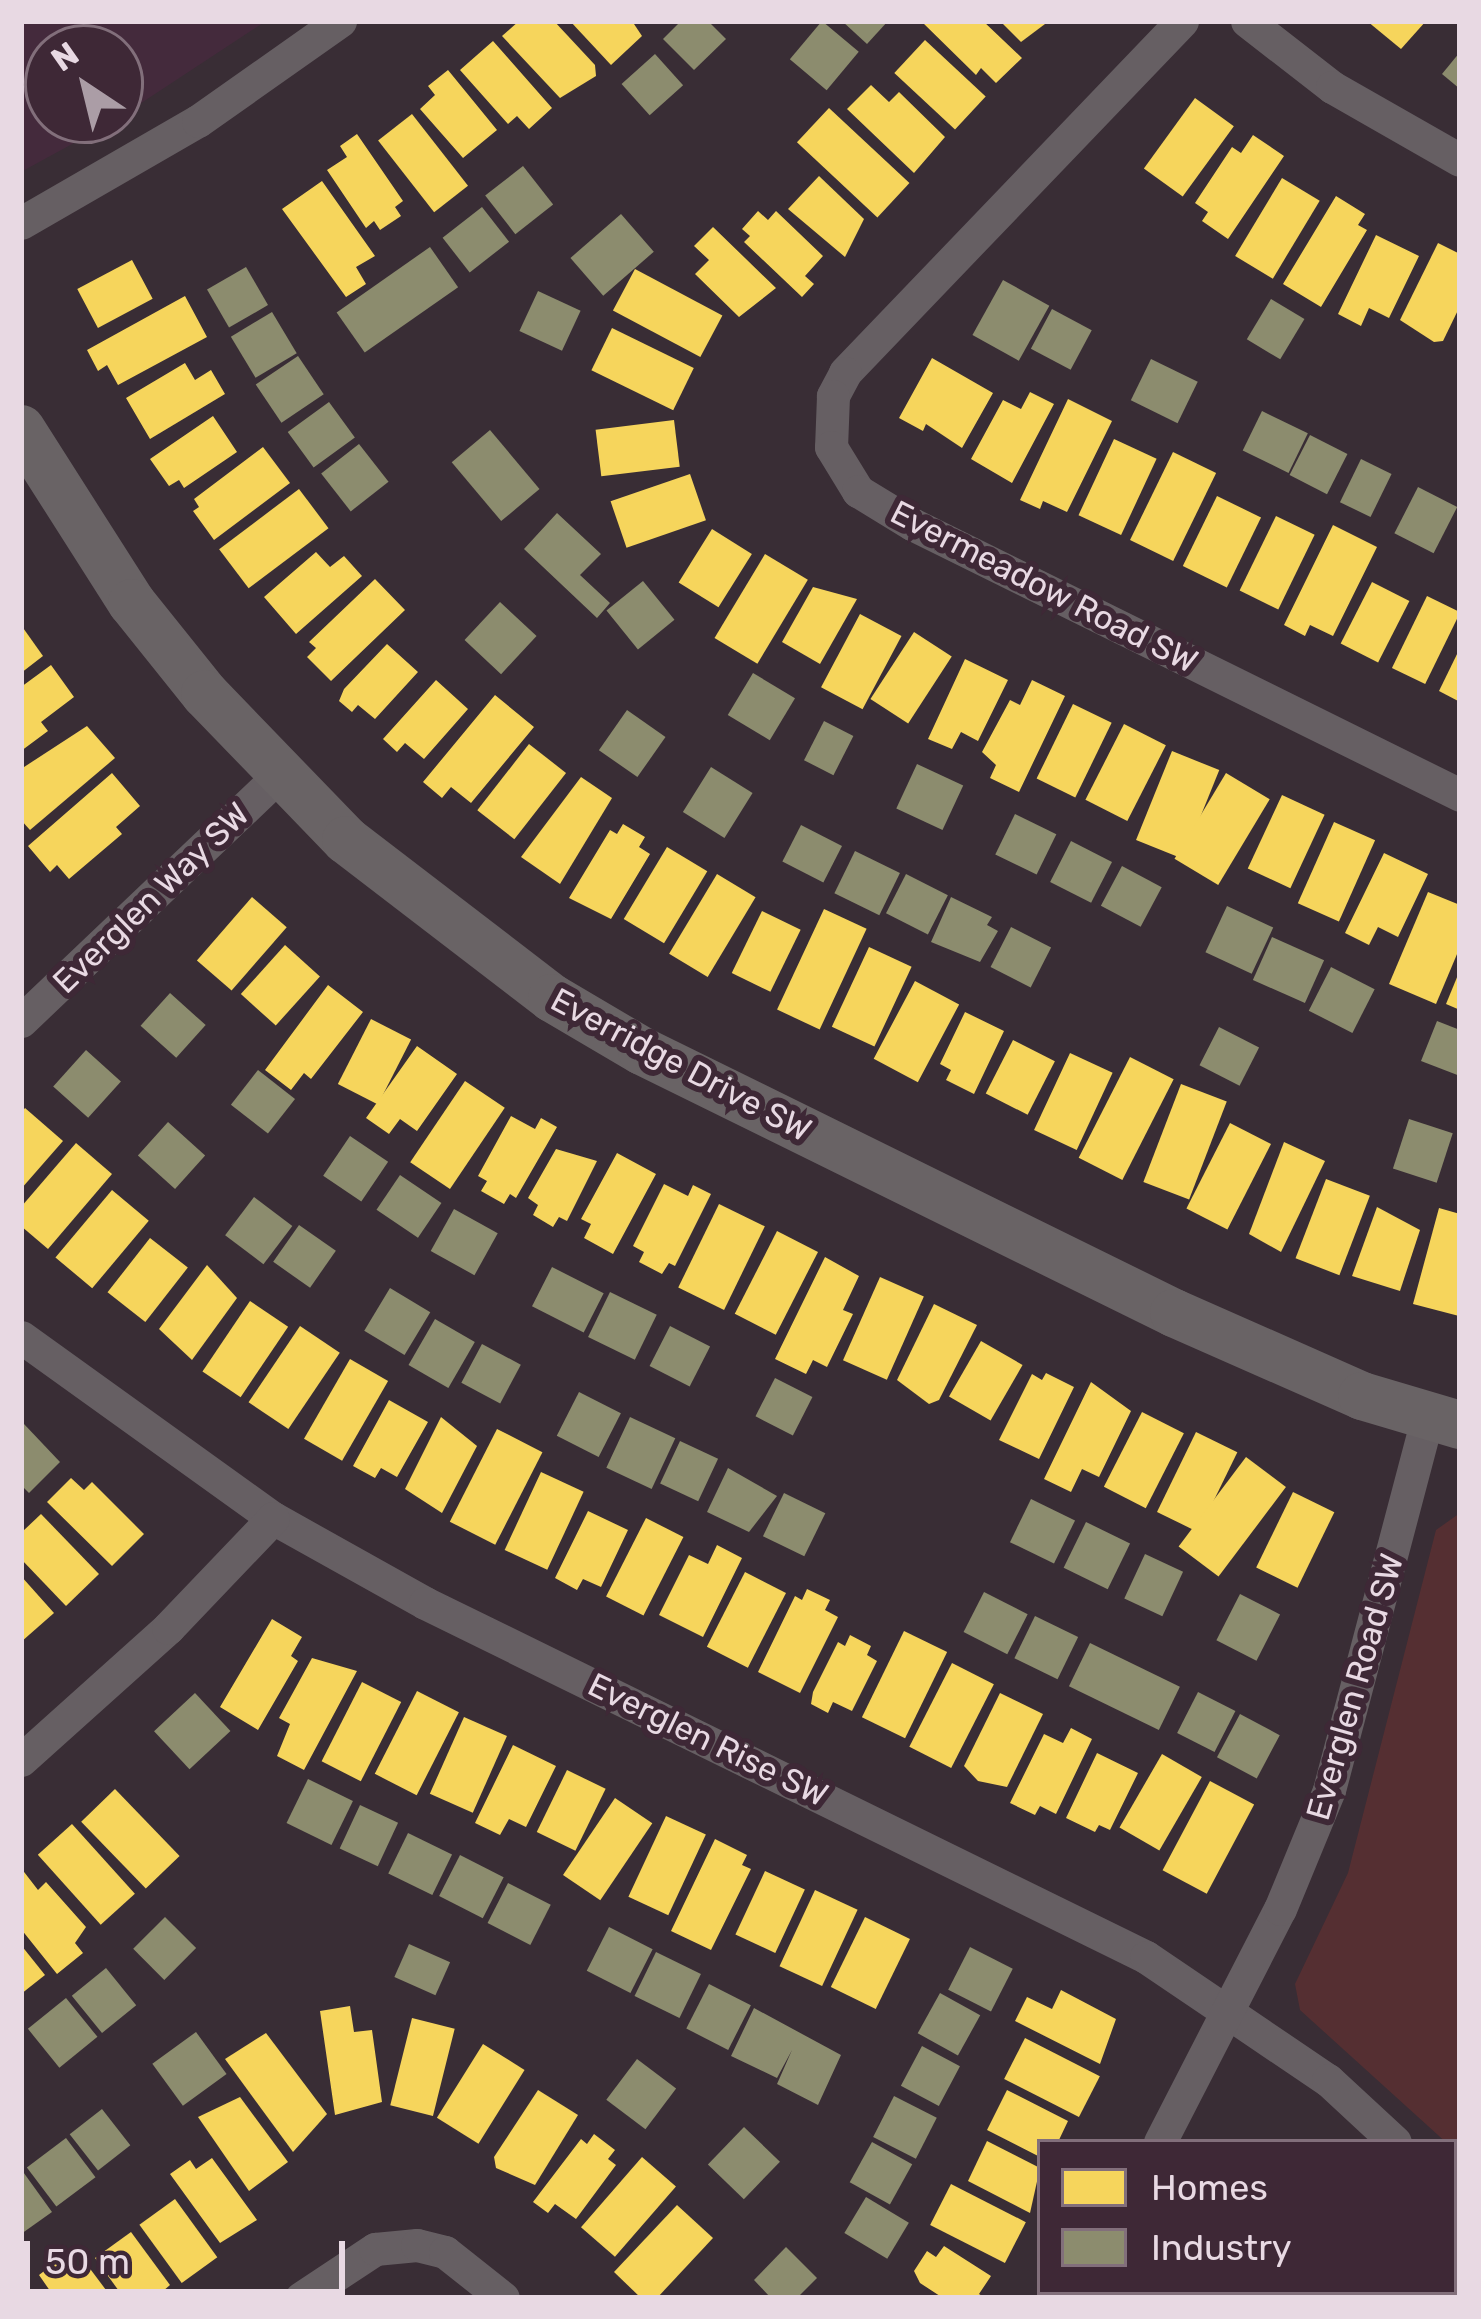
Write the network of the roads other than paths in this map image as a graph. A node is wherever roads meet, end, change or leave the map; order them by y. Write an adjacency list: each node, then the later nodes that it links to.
1 (340, 21): 5 (street)
2 (1182, 21): 8 (street, Evermeadow Road SW)
3 (1247, 21): 4 (street)
4 (1460, 160)
5 (21, 223)
6 (21, 429): 7 (street, Everridge Drive SW)
7 (280, 774): 9 (street, Everglen Way SW); 11 (street, Everridge Drive SW)
8 (1460, 794)
9 (21, 1021)
10 (21, 1337): 12 (street, Everglen Rise SW)
11 (1444, 1420): 14 (street, Everglen Road SW)
12 (273, 1518): 13 (street); 14 (street, Everglen Rise SW)
13 (21, 1760)
14 (1228, 2007): 15 (street, Everglen Road SW); 16 (street, Everglen Rise SW)
15 (1162, 2139)
16 (1392, 2139)
17 (302, 2298): 18 (street)
18 (503, 2298)

